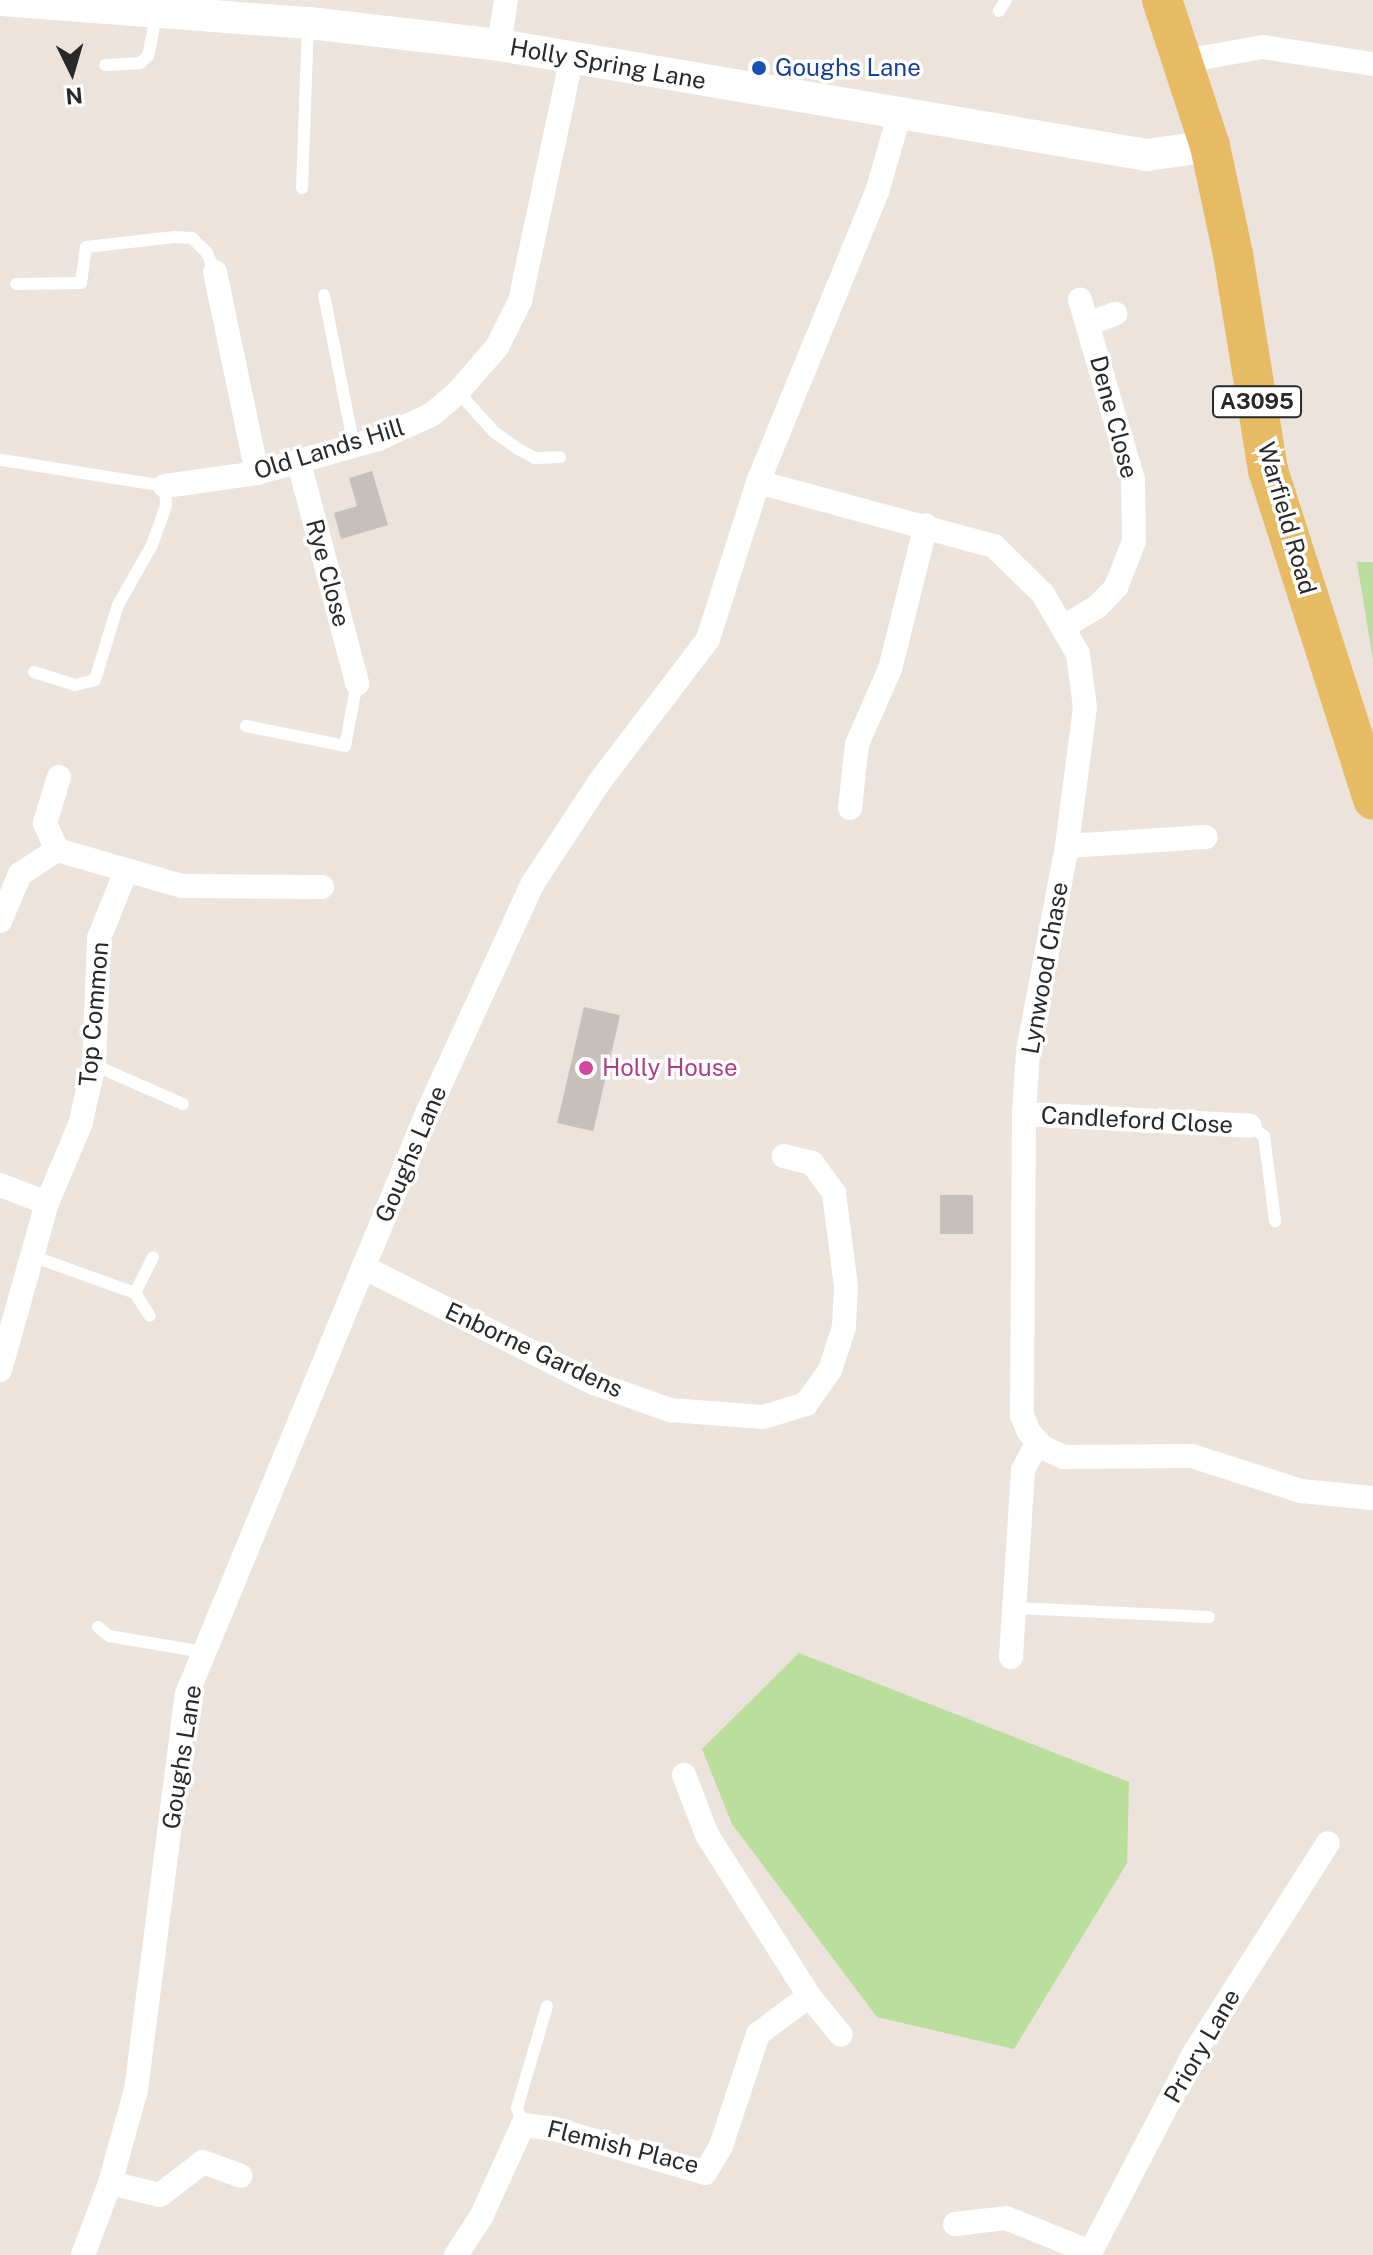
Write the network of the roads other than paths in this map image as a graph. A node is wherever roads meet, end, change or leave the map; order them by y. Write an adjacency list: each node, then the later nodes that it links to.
1 (506, 0): 6 (street)
2 (1162, 0): 8 (main road, Warfield Road / A3095)
3 (21, 1): 4 (street, Holly Spring Lane)
4 (157, 12): 5 (street, Holly Spring Lane); 10 (lane)
5 (309, 23): 6 (street, Holly Spring Lane); 13 (lane)
6 (499, 45): 7 (street, Holly Spring Lane)
7 (572, 56): 11 (street, Holly Spring Lane); 20 (street, Old Lands Hill)
8 (1185, 61): 9 (street); 12 (main road, Warfield Road / A3095)
9 (1373, 64)
10 (105, 65)
11 (900, 113): 12 (street, Holly Spring Lane); 26 (street, Goughs Lane)
12 (1210, 146): 34 (main road, Warfield Road / A3095)
13 (302, 188)
14 (215, 272): 15 (lane); 25 (street)
15 (16, 284)
16 (324, 295): 21 (lane)
17 (1080, 300): 19 (street, Dene Close)
18 (1115, 314): 19 (street, Dene Close)
19 (1090, 323): 29 (street, Dene Close)
20 (458, 392): 21 (street, Old Lands Hill); 22 (lane)
21 (354, 446): 24 (street, Old Lands Hill)
22 (560, 457)
23 (2, 460): 27 (lane)
24 (299, 463): 25 (street, Old Lands Hill); 31 (street, Rye Close)
25 (257, 473): 27 (street, Old Lands Hill)
26 (758, 482): 28 (street, Lynwood Chase); 52 (street, Goughs Lane)
27 (165, 486): 30 (lane)
28 (926, 525): 29 (street, Lynwood Chase); 35 (street)
29 (1065, 626): 37 (street, Lynwood Chase)
30 (34, 672)
31 (357, 683): 32 (lane)
32 (246, 726)
33 (59, 777): 38 (street)
34 (1373, 800)
35 (850, 808)
36 (1206, 837): 37 (street)
37 (1067, 846): 44 (street, Lynwood Chase)
38 (57, 850): 39 (street); 41 (street)
39 (126, 871): 40 (street); 42 (street, Top Common)
40 (322, 887)
41 (0, 921)
42 (94, 1065): 43 (lane); 48 (street, Top Common)
43 (183, 1104)
44 (1024, 1114): 45 (street, Candleford Close); 56 (street, Lynwood Chase)
45 (1250, 1126): 49 (lane)
46 (784, 1156): 52 (street, Enborne Gardens)
47 (0, 1185): 48 (street)
48 (47, 1203): 50 (street, Top Common)
49 (1275, 1221)
50 (32, 1256): 53 (lane); 55 (street, Top Common)
51 (153, 1257): 53 (lane)
52 (363, 1267): 61 (street, Goughs Lane)
53 (135, 1293): 54 (lane)
54 (150, 1316)
55 (0, 1370)
56 (1038, 1442): 57 (street); 58 (street)
57 (1373, 1498)
58 (1017, 1608): 59 (lane); 62 (street)
59 (1209, 1617)
60 (98, 1627): 61 (lane)
61 (204, 1652): 70 (street, Goughs Lane)
62 (1011, 1657)
63 (684, 1775): 65 (street)
64 (1328, 1843): 72 (street, Priory Lane)
65 (809, 1996): 67 (street); 68 (street, Flemish Place)
66 (547, 2006): 68 (lane)
67 (841, 2035)
68 (523, 2125): 74 (street, Flemish Place)
69 (241, 2176): 70 (street)
70 (110, 2183): 73 (street, Goughs Lane)
71 (955, 2224): 72 (street)
72 (1090, 2254)
73 (83, 2255)
74 (456, 2255)

